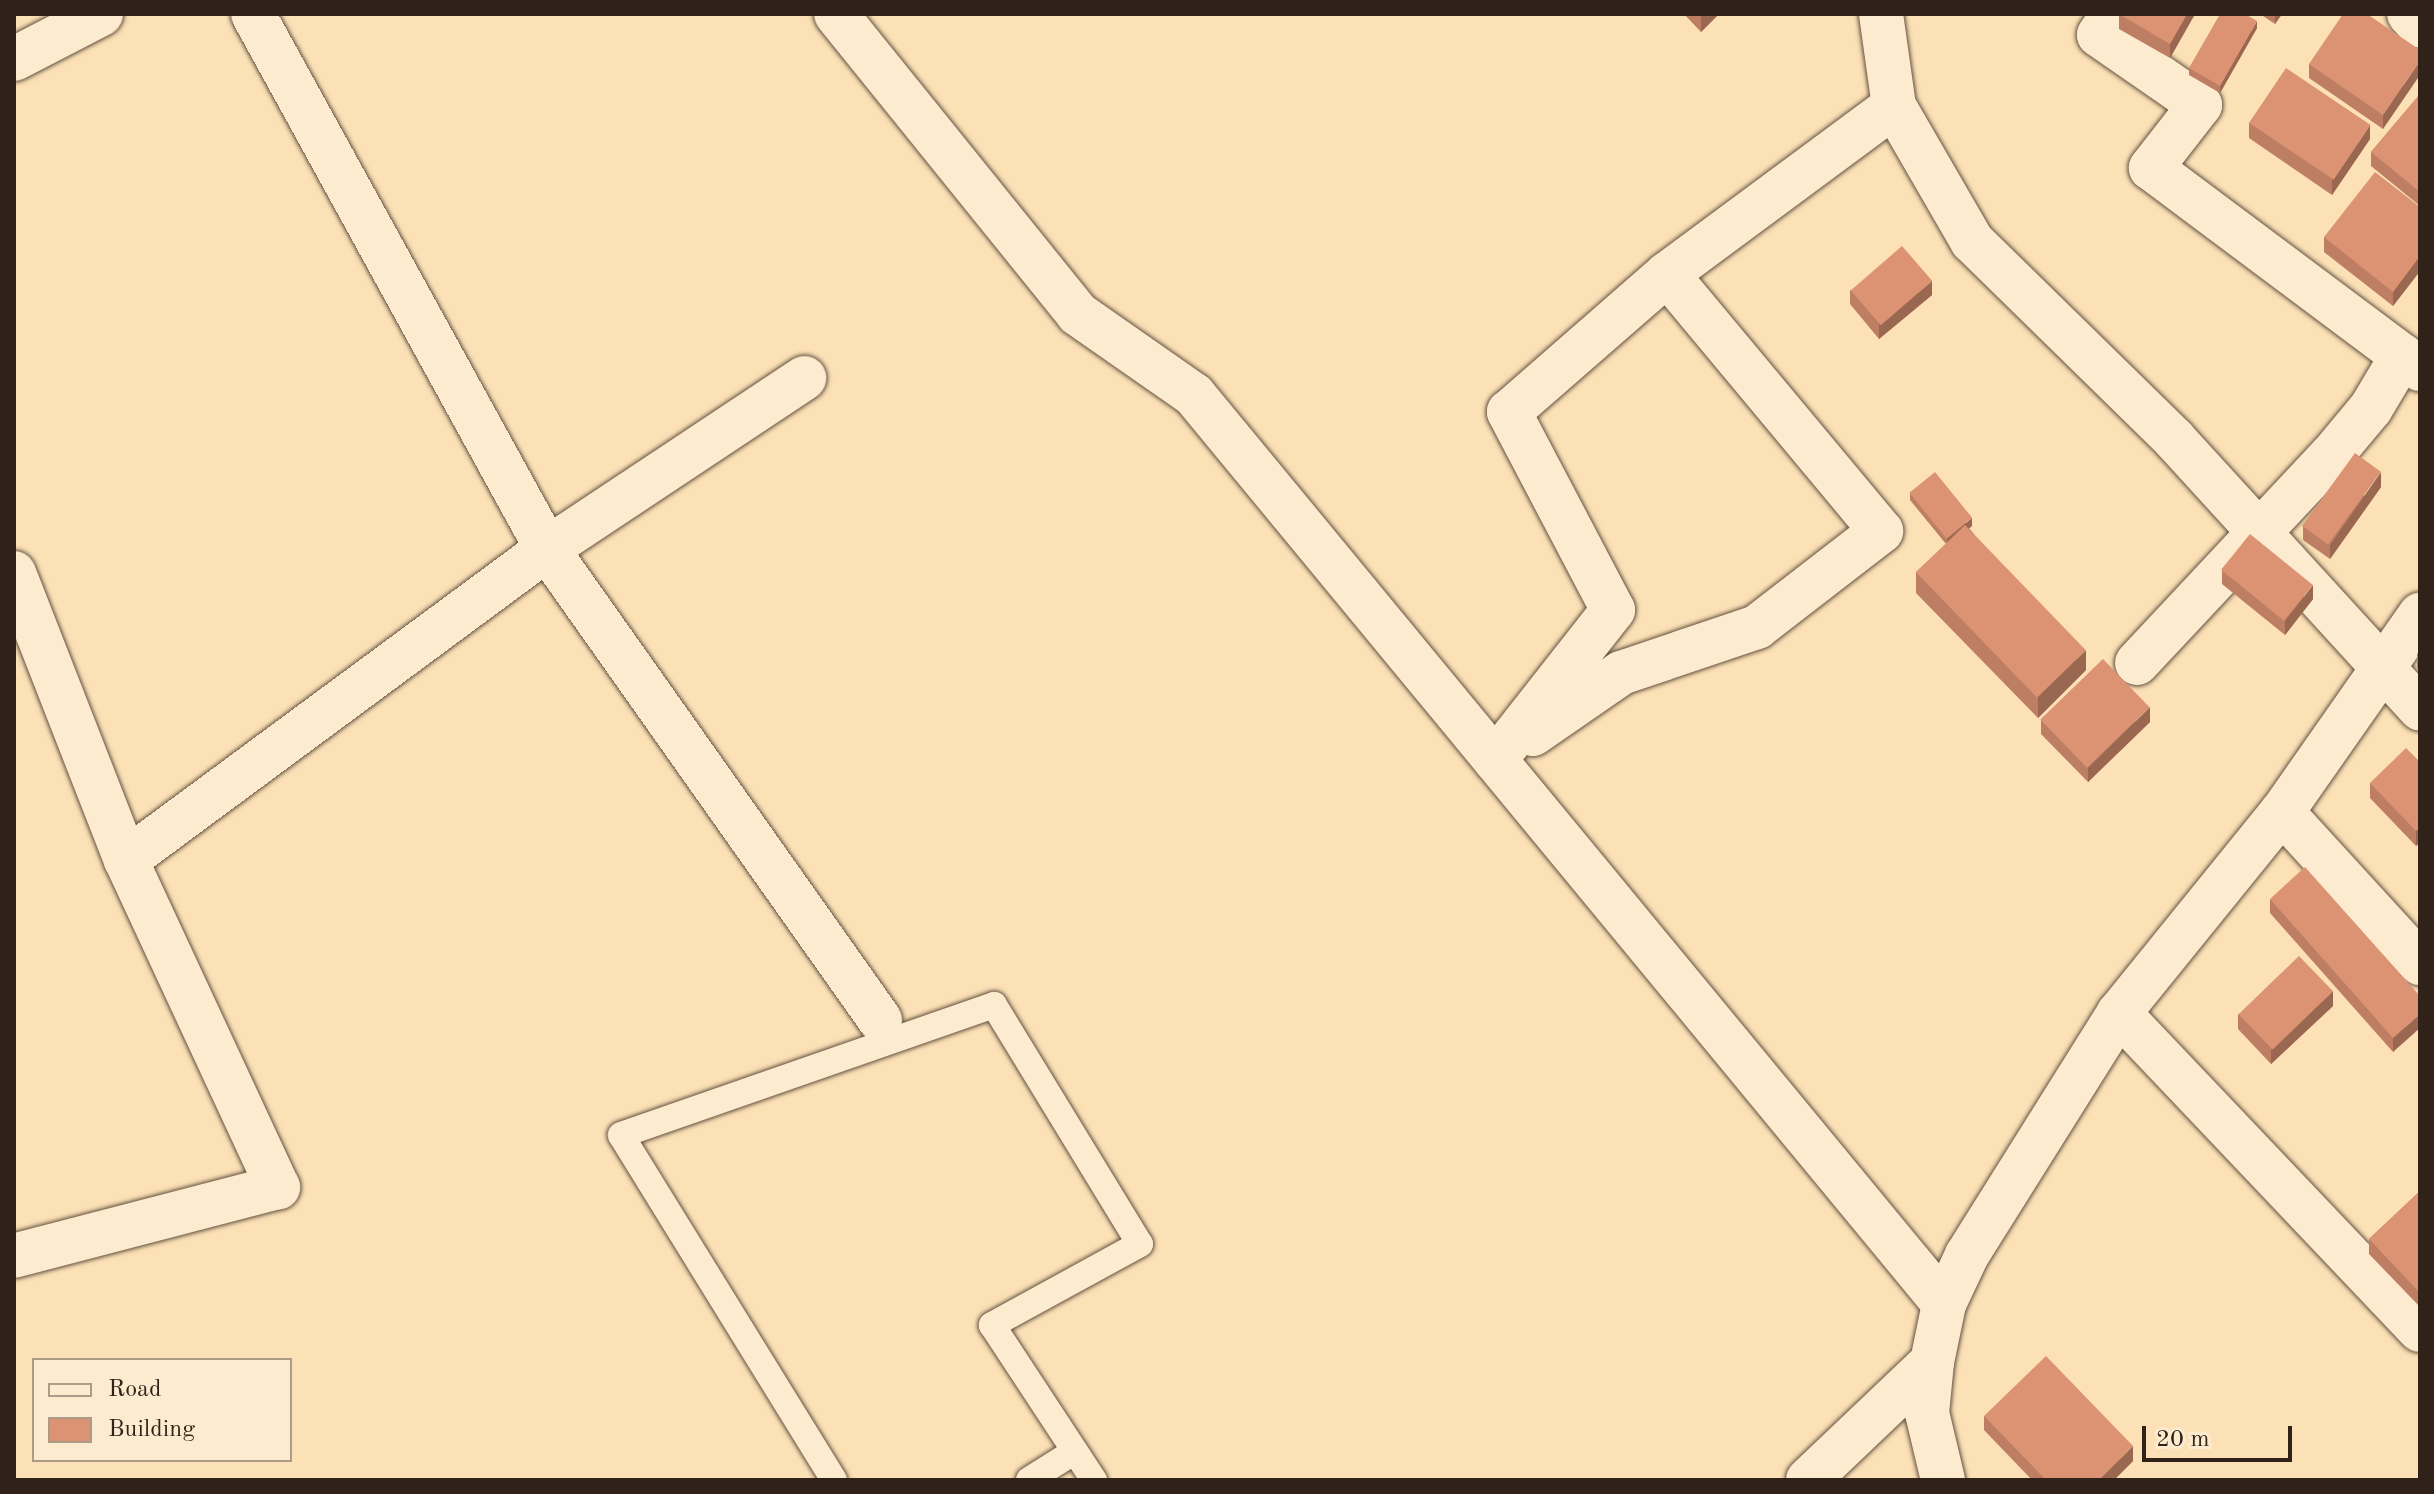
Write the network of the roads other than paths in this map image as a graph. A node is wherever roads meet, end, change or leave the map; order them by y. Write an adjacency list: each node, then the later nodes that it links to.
1 (101, 14): 8 (street)
2 (253, 14): 14 (street)
3 (836, 14): 20 (street)
4 (1881, 14): 9 (street)
5 (2113, 14): 11 (street)
6 (2409, 14): 7 (street)
7 (2420, 26)
8 (14, 59)
9 (1894, 106): 10 (street); 13 (street)
10 (1667, 274): 20 (street); 20 (street)
11 (2411, 362): 13 (street)
12 (804, 378): 14 (street)
13 (2258, 529): 17 (street); 18 (street)
14 (547, 549): 22 (street); 25 (street)
15 (14, 573): 22 (street)
16 (2420, 615): 18 (street)
17 (2137, 663)
18 (2383, 664): 19 (street); 21 (street)
19 (2420, 708)
20 (1495, 760): 27 (street)
21 (2282, 812): 23 (street); 24 (street)
22 (126, 860): 26 (street)
23 (2420, 963)
24 (2119, 1013): 27 (street); 28 (street)
25 (880, 1020)
26 (14, 1256)
27 (1944, 1304): 29 (street)
28 (2420, 1330)
29 (1932, 1362): 34 (street); 35 (street)
30 (1075, 1451): 31 (lane); 32 (lane); 33 (lane)
31 (834, 1480)
32 (1029, 1480)
33 (1094, 1480)
34 (1808, 1480)
35 (1943, 1480)

